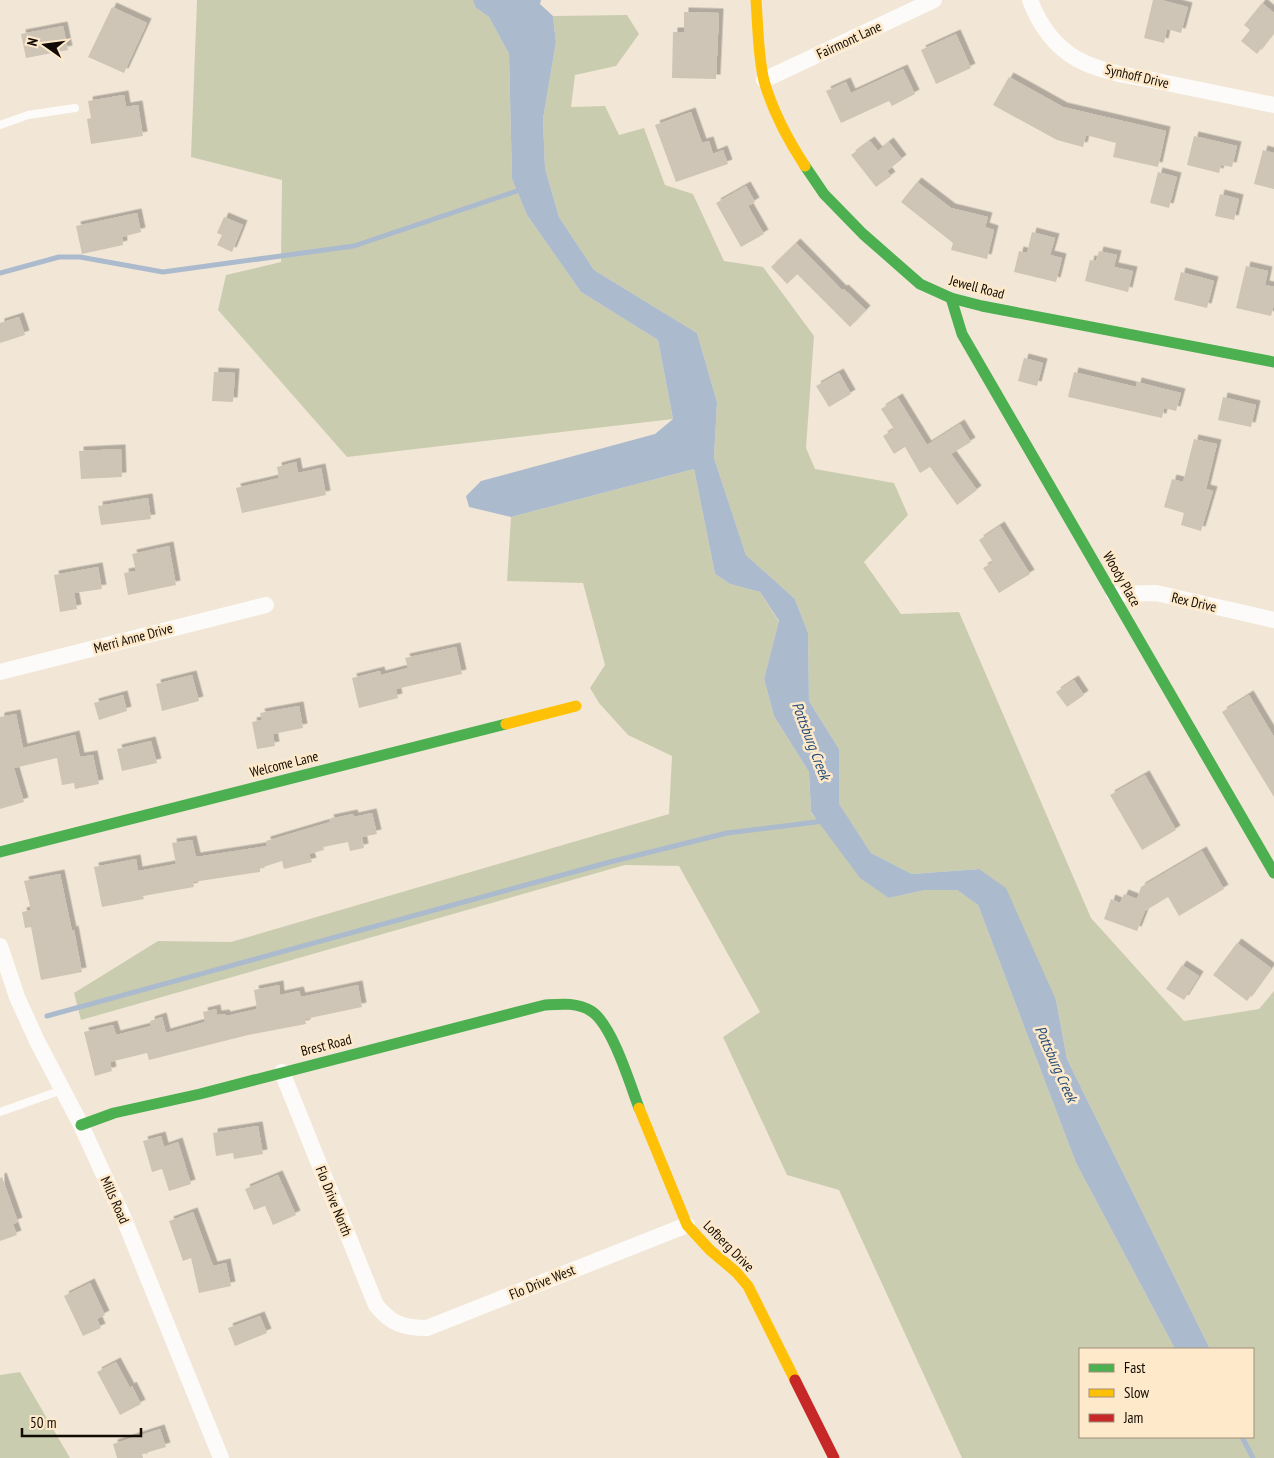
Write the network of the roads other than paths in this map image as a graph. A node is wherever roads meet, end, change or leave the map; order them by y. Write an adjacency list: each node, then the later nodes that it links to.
1 (756, 0): 4 (street, Jewell Road)
2 (934, 0): 4 (street, Fairmont Lane)
3 (1030, 0): 5 (street, Synhoff Drive)
4 (764, 80): 8 (street, Jewell Road)
5 (1274, 104)
6 (75, 108): 7 (lane)
7 (0, 124)
8 (951, 298): 9 (street, Jewell Road); 10 (street, Woody Place)
9 (1274, 362)
10 (1114, 594): 12 (street, Rex Drive); 16 (street, Woody Place)
11 (266, 605): 13 (street, Merri Anne Drive)
12 (1274, 620)
13 (0, 672)
14 (576, 706): 15 (street, Welcome Lane)
15 (0, 852)
16 (1274, 872)
17 (0, 946): 20 (street, Mills Road)
18 (580, 1006): 19 (street, Brest Road); 23 (street, Lofberg Drive)
19 (282, 1072): 22 (street, Brest Road); 24 (street, Flo Drive North)
20 (62, 1090): 21 (lane); 22 (street, Mills Road)
21 (0, 1112)
22 (81, 1125): 25 (street, Mills Road)
23 (687, 1226): 24 (street, Flo Drive West); 26 (street, Lofberg Drive)
24 (395, 1323)
25 (221, 1458)
26 (834, 1458)

